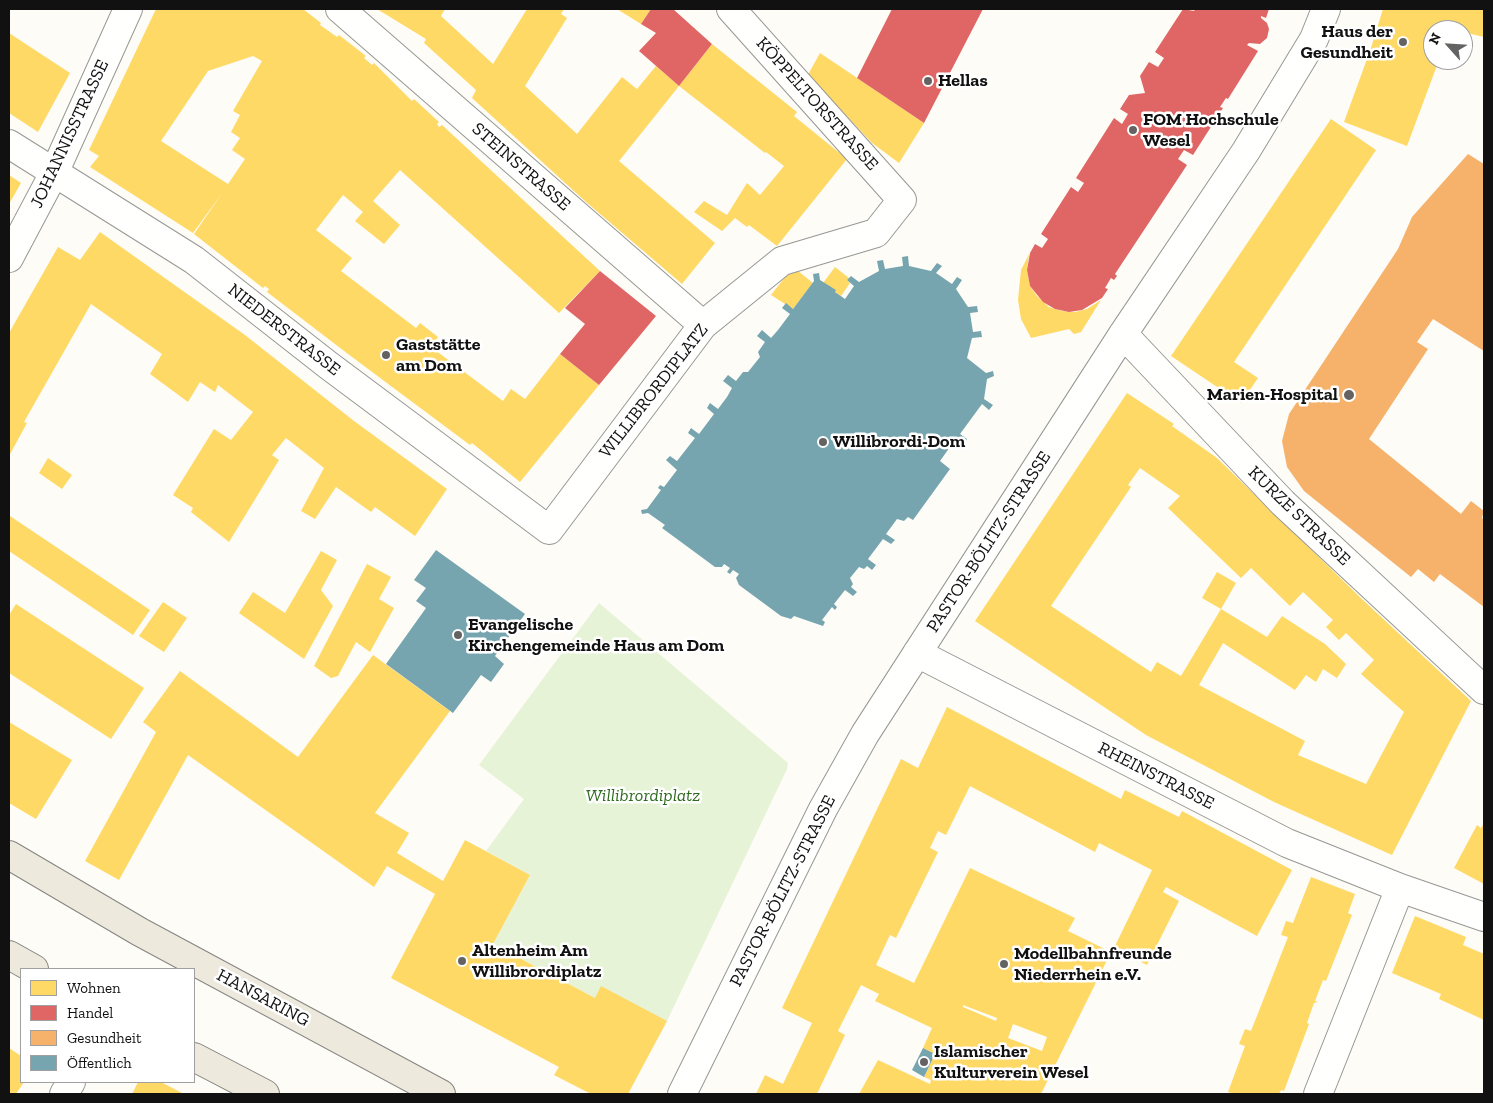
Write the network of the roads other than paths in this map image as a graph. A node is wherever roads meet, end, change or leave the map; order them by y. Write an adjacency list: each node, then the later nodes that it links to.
1 (128, 9): 6 (street, JOHANNISSTRASSE)
2 (340, 9): 9 (street, STEINSTRASSE)
3 (731, 9): 7 (street, KÖPPELTORSTRASSE)
4 (1326, 9): 10 (street, PASTOR-BÖLITZ-STRASSE)
5 (9, 144): 6 (street, NIEDERSTRASSE)
6 (54, 173): 8 (street, JOHANNISSTRASSE); 11 (street, NIEDERSTRASSE)
7 (902, 200): 9 (street, WILLIBRORDIPLATZ)
8 (9, 258)
9 (703, 325): 11 (street, WILLIBRORDIPLATZ)
10 (1123, 334): 12 (street, PASTOR-BÖLITZ-STRASSE); 13 (street, KURZE STRASSE)
11 (549, 530)
12 (917, 653): 15 (street, RHEINSTRASSE); 24 (street, PASTOR-BÖLITZ-STRASSE)
13 (1484, 690)
14 (9, 855): 23 (main road, HANSARING)
15 (1400, 888): 16 (street, RHEINSTRASSE); 25 (street)
16 (1484, 917)
17 (9, 955): 18 (main road)
18 (32, 968)
19 (195, 1058): 22 (main road)
20 (70, 1083): 21 (street)
21 (64, 1094)
22 (265, 1094)
23 (441, 1094)
24 (682, 1094)
25 (1318, 1094)

